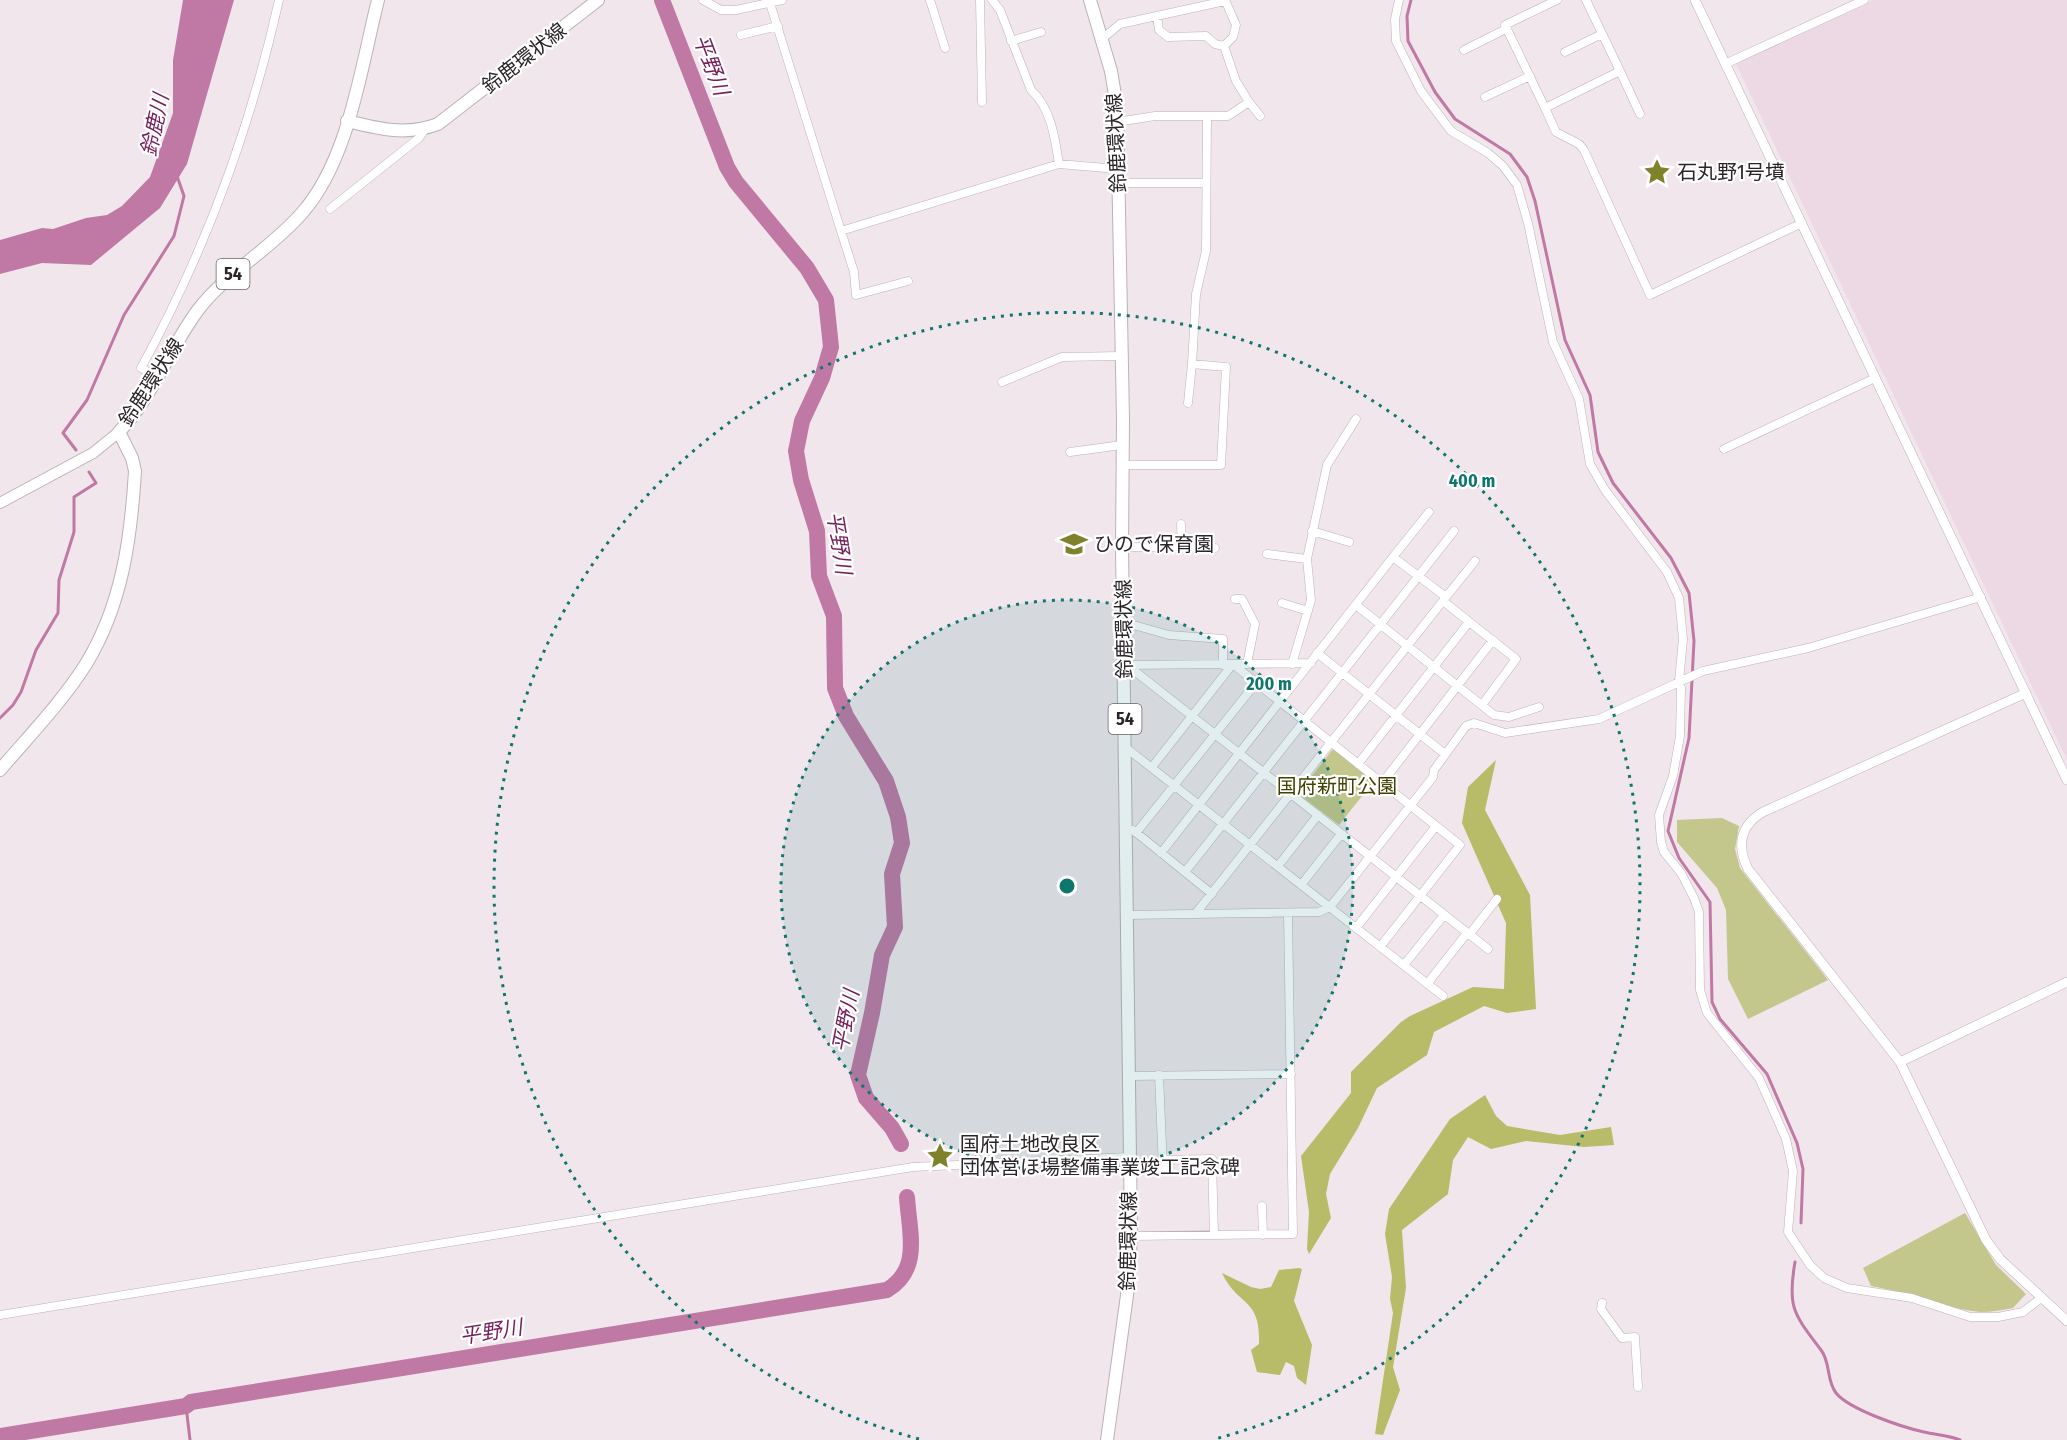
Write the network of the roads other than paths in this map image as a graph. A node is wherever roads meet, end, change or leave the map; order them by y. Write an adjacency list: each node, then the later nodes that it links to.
1 (279, 0): 52 (street)
2 (378, 0): 39 (main road, 鈴鹿環状線 / 54)
3 (598, 0): 41 (main road, 鈴鹿環状線)
4 (703, 0): 16 (street)
5 (783, 0): 16 (street)
6 (930, 0): 26 (street)
7 (980, 0): 33 (street)
8 (992, 0): 24 (street)
9 (1090, 0): 23 (main road, 鈴鹿環状線 / 54)
10 (1399, 0): 95 (street)
11 (1557, 0): 19 (street)
12 (1586, 0): 21 (street)
13 (1695, 0): 29 (street)
14 (1864, 0): 29 (street)
15 (1225, 1): 17 (street); 25 (street)
16 (770, 2): 18 (street)
17 (1157, 16): 23 (street); 25 (street)
18 (777, 26): 22 (street); 48 (street)
19 (1506, 29): 27 (street); 31 (street)
20 (1041, 32): 24 (street)
21 (1602, 34): 28 (street); 30 (street)
22 (741, 35)
23 (1102, 39): 40 (main road, 鈴鹿環状線 / 54)
24 (1011, 41): 42 (street)
25 (1224, 46): 34 (street)
26 (945, 48)
27 (1464, 50)
28 (1565, 52)
29 (1725, 64): 47 (street)
30 (1620, 71): 35 (street); 36 (street)
31 (1530, 76): 32 (street); 35 (street)
32 (1485, 97)
33 (982, 102)
34 (1249, 102): 37 (street); 38 (street)
35 (1545, 108): 47 (street)
36 (1640, 114)
37 (1207, 116): 40 (street); 45 (street)
38 (1260, 116)
39 (347, 121): 41 (main road, 鈴鹿環状線); 52 (main road, 鈴鹿環状線 / 54)
40 (1117, 122): 43 (main road, 鈴鹿環状線 / 54)
41 (425, 129): 46 (street)
42 (1059, 164): 43 (street); 48 (street)
43 (1118, 169): 44 (main road, 鈴鹿環状線 / 54)
44 (1119, 183): 45 (street); 50 (main road, 鈴鹿環状線 / 54)
45 (1206, 183): 51 (street)
46 (330, 210)
47 (1802, 223): 53 (street)
48 (841, 231): 49 (street)
49 (908, 281)
50 (1121, 356): 54 (street); 58 (main road, 鈴鹿環状線 / 54)
51 (1192, 364): 55 (street); 61 (street)
52 (158, 377): 57 (main road, 鈴鹿環状線 / 54)
53 (1875, 378): 59 (street); 76 (street)
54 (1002, 381)
55 (1188, 403)
56 (1356, 419): 65 (street)
57 (119, 432): 62 (main road); 114 (main road, 鈴鹿環状線)
58 (1122, 445): 60 (street); 61 (main road, 鈴鹿環状線 / 54)
59 (1724, 449)
60 (1070, 453)
61 (1122, 465): 68 (main road, 鈴鹿環状線 / 54)
62 (0, 503)
63 (1429, 512): 72 (street)
64 (1181, 524): 69 (street)
65 (1312, 531): 67 (street); 73 (street)
66 (1454, 531): 75 (street)
67 (1349, 542)
68 (1122, 547): 69 (street); 82 (main road, 鈴鹿環状線 / 54)
69 (1182, 547): 70 (street)
70 (1215, 548)
71 (1267, 554): 73 (street)
72 (1394, 557): 75 (street); 80 (street)
73 (1307, 560): 81 (street)
74 (1475, 561): 78 (street)
75 (1418, 576): 78 (street); 84 (street)
76 (1982, 597): 95 (street); 98 (street)
77 (1235, 599): 90 (street)
78 (1445, 599): 83 (street); 86 (street)
79 (1282, 603): 81 (street)
80 (1356, 605): 84 (street); 87 (street)
81 (1308, 611): 91 (street)
82 (1123, 622): 89 (main road, 鈴鹿環状線 / 54); 92 (street)
83 (1469, 622): 85 (street); 93 (street)
84 (1380, 624): 86 (street); 94 (street)
85 (1493, 640): 97 (street); 101 (street)
86 (1408, 646): 93 (street); 99 (street)
87 (1317, 653): 88 (street); 94 (street)
88 (1311, 663): 91 (street); 100 (street)
89 (1126, 664): 92 (street); 104 (street); 109 (main road, 鈴鹿環状線 / 54)
90 (1247, 664): 91 (street); 92 (street)
91 (1292, 664)
92 (1230, 665): 96 (street); 104 (street)
93 (1434, 667): 97 (street); 103 (street)
94 (1342, 672): 99 (street); 105 (street)
95 (1682, 680): 111 (street); 160 (street)
96 (1256, 683): 100 (street); 107 (street)
97 (1458, 686): 101 (street); 106 (street)
98 (2026, 693): 116 (street); 150 (street)
99 (1369, 694): 103 (street); 108 (street)
100 (1280, 702): 105 (street); 110 (street)
101 (1482, 705): 102 (street)
102 (1539, 707)
103 (1396, 715): 106 (street); 112 (street)
104 (1192, 716): 107 (street); 113 (street)
105 (1304, 721): 108 (street); 115 (street)
106 (1420, 734): 111 (street); 117 (street)
107 (1216, 735): 110 (street); 118 (street)
108 (1331, 743): 112 (street); 119 (street)
109 (1125, 747): 113 (street); 125 (main road, 鈴鹿環状線 / 54)
110 (1239, 753): 115 (street); 120 (street)
111 (1445, 754): 121 (street)
112 (1358, 764): 117 (street)
113 (1152, 767): 118 (street)
114 (0, 770)
115 (1263, 771): 119 (street); 123 (street)
116 (2067, 780)
117 (1382, 783): 121 (street)
118 (1176, 786): 120 (street); 125 (street)
119 (1291, 794): 122 (street); 127 (street)
120 (1199, 804): 123 (street); 128 (street)
121 (1410, 805): 124 (street); 129 (street)
122 (1318, 815): 126 (street); 130 (street)
123 (1223, 824): 127 (street); 131 (street)
124 (1436, 826): 132 (street); 135 (street)
125 (1131, 830): 128 (street); 140 (main road, 鈴鹿環状線 / 54)
126 (1341, 834): 129 (street); 133 (street)
127 (1251, 845): 130 (street); 134 (street)
128 (1161, 853): 131 (street)
129 (1370, 856): 132 (street); 137 (street)
130 (1278, 866): 133 (street)
131 (1185, 872): 134 (street)
132 (1396, 877): 135 (street); 142 (street)
133 (1301, 885): 137 (street)
134 (1212, 894): 139 (street)
135 (1420, 896): 141 (street); 144 (street)
136 (1497, 899): 143 (street)
137 (1330, 907): 138 (street); 142 (street)
138 (1288, 913): 139 (street); 151 (street)
139 (1196, 914): 140 (street)
140 (1127, 915): 153 (main road, 鈴鹿環状線 / 54)
141 (1444, 915): 143 (street); 146 (street)
142 (1356, 928): 144 (street)
143 (1468, 934): 145 (street); 148 (street)
144 (1380, 947): 146 (street)
145 (1488, 949)
146 (1404, 965): 148 (street)
147 (2067, 982): 150 (street)
148 (1427, 984): 149 (street)
149 (1443, 996)
150 (1900, 1062): 160 (street)
151 (1291, 1074): 152 (street); 158 (street)
152 (1158, 1075): 153 (street); 154 (street)
153 (1129, 1076): 155 (main road, 鈴鹿環状線 / 54)
154 (1162, 1160): 155 (street); 157 (street)
155 (1129, 1164): 159 (main road, 鈴鹿環状線 / 54); 162 (street)
156 (1262, 1206): 158 (street)
157 (1214, 1234): 158 (street); 159 (street)
158 (1263, 1235)
159 (1131, 1236): 165 (main road, 鈴鹿環状線 / 54)
160 (2041, 1298): 163 (street)
161 (1602, 1303): 164 (street)
162 (0, 1315)
163 (2067, 1321)
164 (1638, 1387)
165 (1107, 1440)

